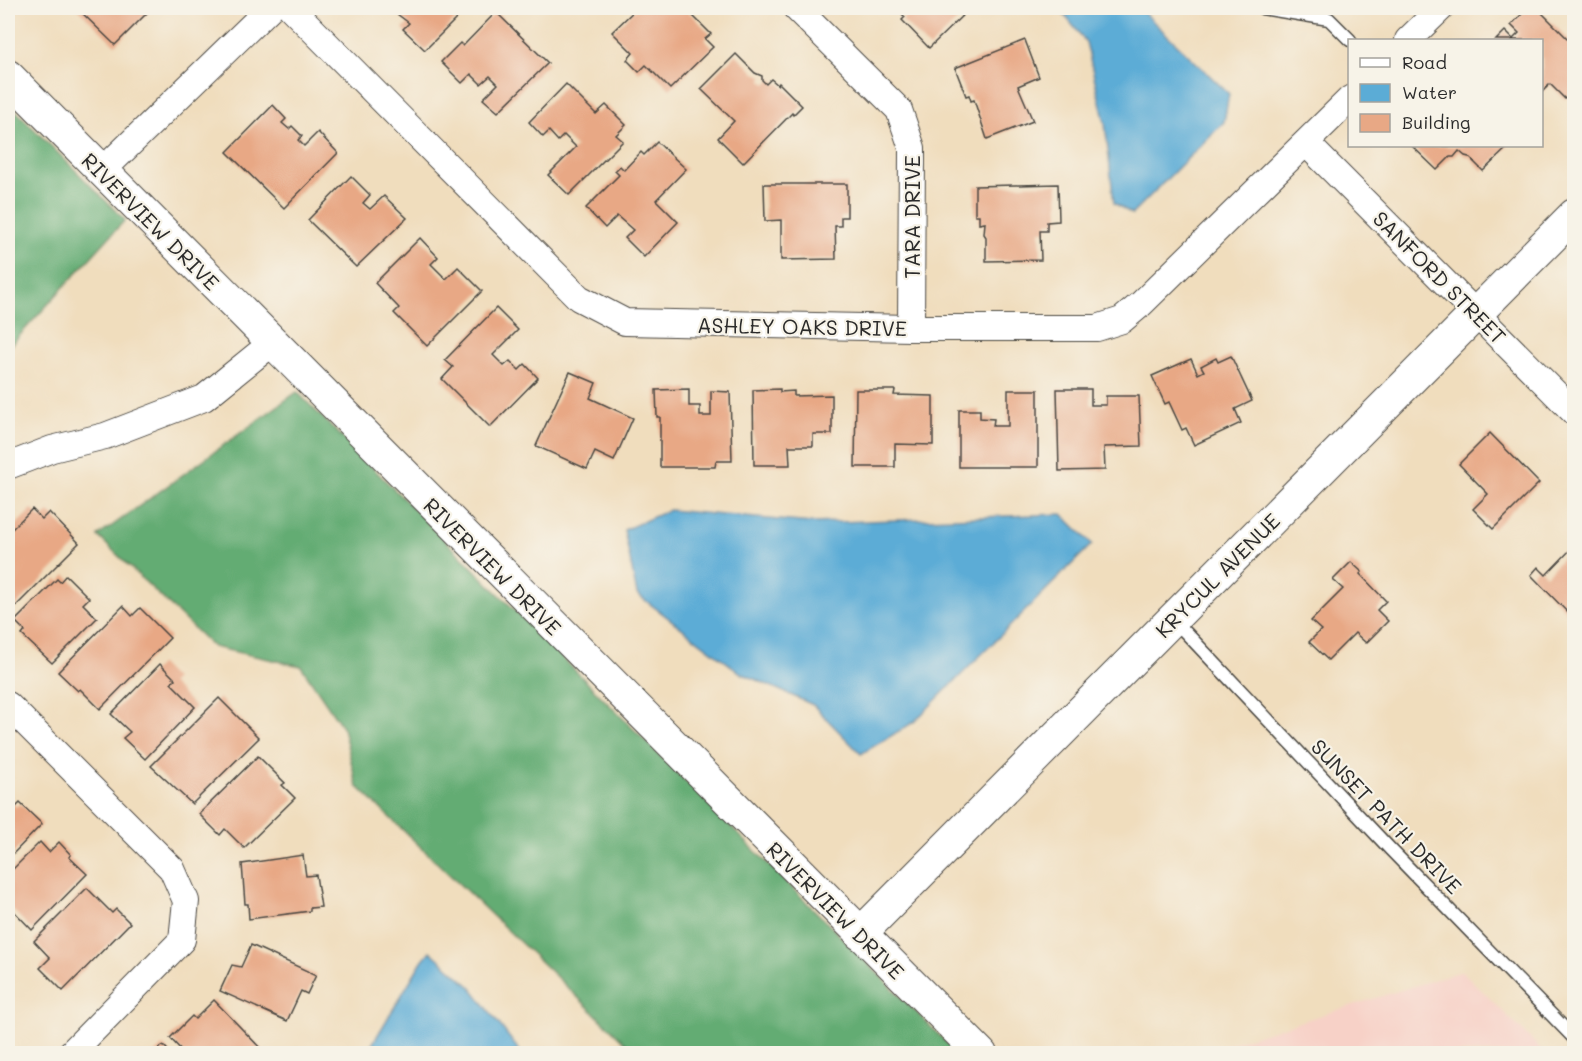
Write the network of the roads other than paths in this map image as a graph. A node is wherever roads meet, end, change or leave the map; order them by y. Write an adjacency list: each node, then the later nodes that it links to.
1 (270, 8): 11 (street)
2 (291, 8): 14 (street, ASHLEY OAKS DRIVE)
3 (796, 8): 14 (street, TARA DRIVE)
4 (1262, 8): 6 (lane)
5 (1441, 8): 7 (street)
6 (1349, 39)
7 (1409, 39)
8 (8, 76): 11 (street, RIVERVIEW DRIVE)
9 (1348, 101): 10 (street, ASHLEY OAKS DRIVE)
10 (1306, 143): 13 (street, SANFORD STREET); 14 (street, ASHLEY OAKS DRIVE)
11 (102, 171): 15 (street, RIVERVIEW DRIVE)
12 (1575, 215): 13 (street, KRYCUL AVENUE)
13 (1477, 314): 16 (street, SANFORD STREET); 18 (street, KRYCUL AVENUE)
14 (911, 328)
15 (272, 343): 17 (street); 20 (street, RIVERVIEW DRIVE)
16 (1575, 412)
17 (8, 466)
18 (1173, 618): 20 (street, KRYCUL AVENUE); 21 (lane, SUNSET PATH DRIVE)
19 (8, 705): 22 (street)
20 (860, 934): 23 (street, RIVERVIEW DRIVE)
21 (1575, 1038)
22 (70, 1053)
23 (981, 1053)

